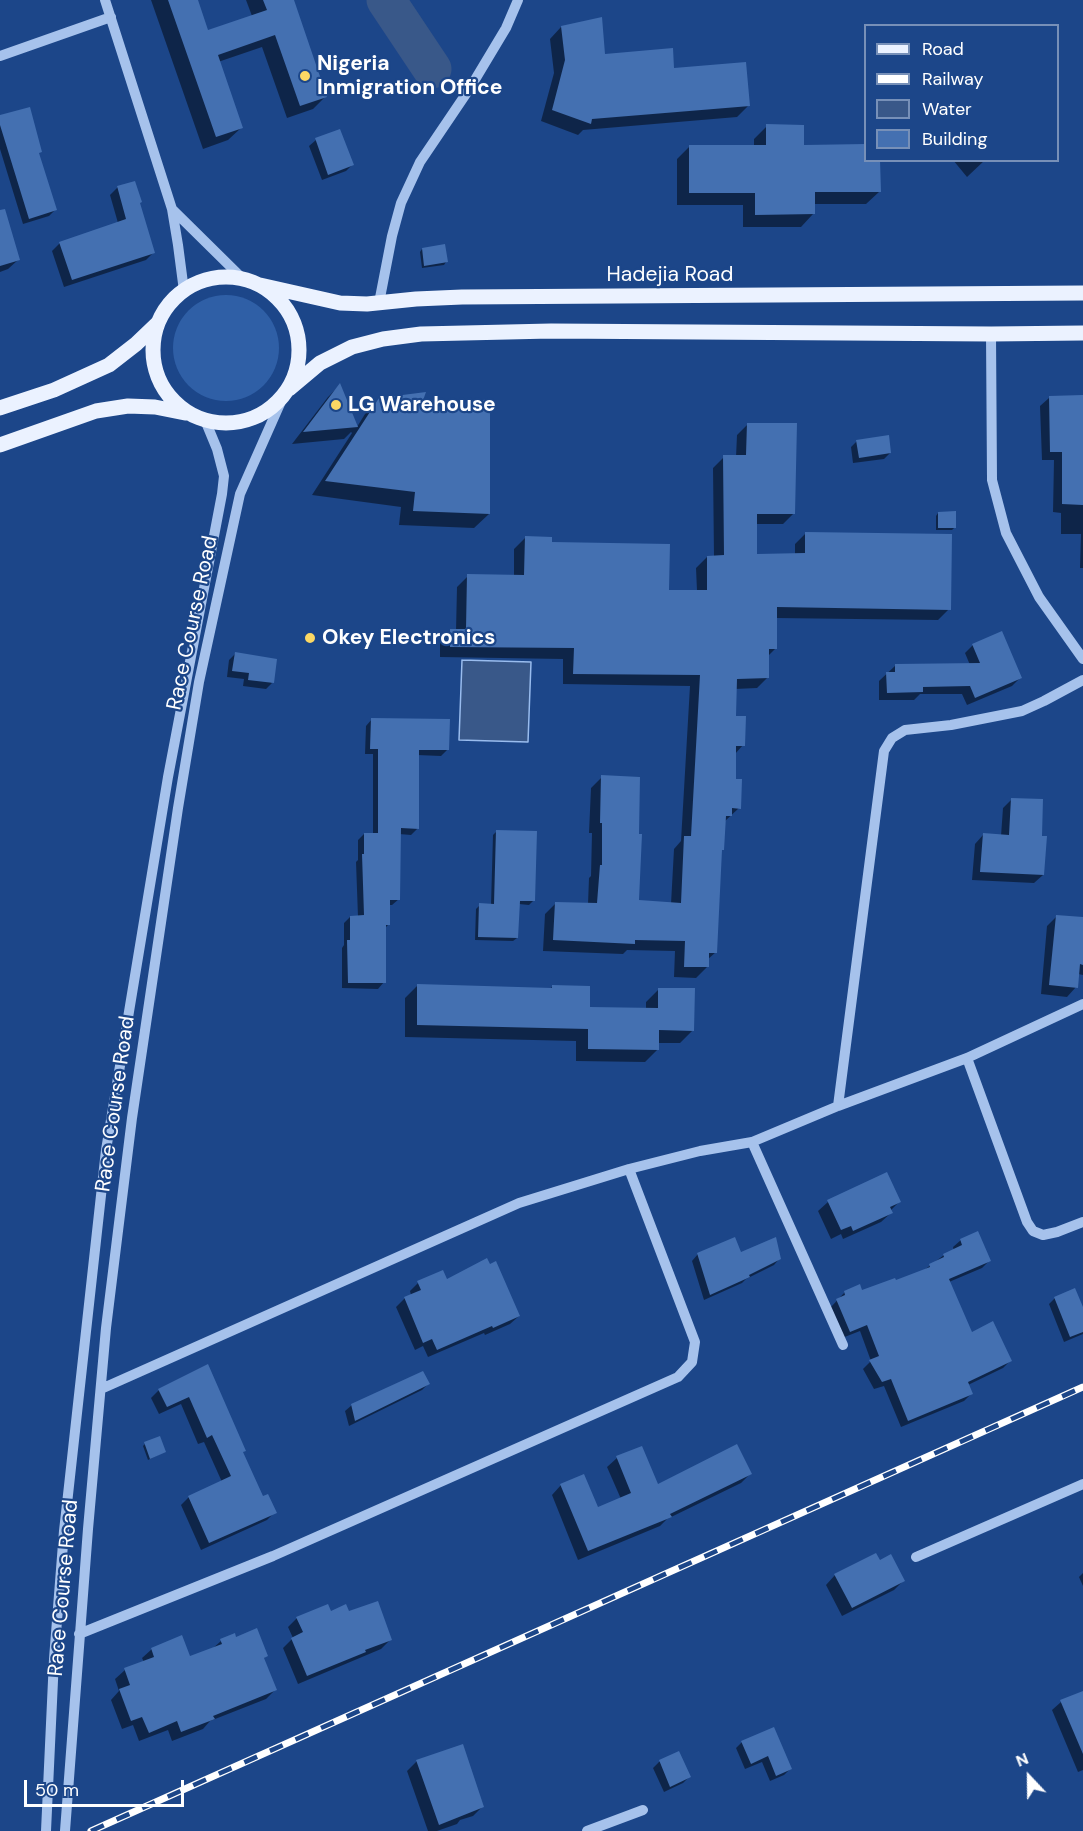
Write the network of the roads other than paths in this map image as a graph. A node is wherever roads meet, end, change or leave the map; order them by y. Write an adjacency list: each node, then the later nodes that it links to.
1 (105, 0): 3 (street)
2 (518, 0): 10 (street)
3 (111, 17): 4 (street); 5 (street)
4 (0, 56)
5 (172, 209): 6 (street); 8 (street)
6 (242, 278): 7 (main road); 8 (main road)
7 (260, 285): 10 (main road, Hadejia Road); 14 (main road)
8 (183, 291): 11 (main road)
9 (1083, 293): 10 (main road, Hadejia Road)
10 (379, 303)
11 (158, 323): 15 (main road); 16 (main road)
12 (1083, 333): 13 (main road)
13 (991, 334): 14 (main road); 19 (street)
14 (286, 393): 17 (main road); 28 (street, Race Course Road)
15 (0, 408)
16 (190, 414): 17 (main road); 18 (main road)
17 (205, 420): 33 (street, Race Course Road)
18 (0, 445)
19 (1083, 659)
20 (1083, 680): 23 (street)
21 (1083, 1004): 22 (street)
22 (967, 1058): 23 (street); 26 (street)
23 (838, 1106): 24 (street)
24 (752, 1142): 25 (street); 27 (street)
25 (629, 1169): 28 (street); 31 (street)
26 (1083, 1222)
27 (843, 1346)
28 (101, 1389): 31 (street, Race Course Road)
29 (1083, 1484): 30 (street)
30 (916, 1557)
31 (79, 1634): 34 (street, Race Course Road)
32 (643, 1810): 35 (street)
33 (46, 1831)
34 (65, 1831)
35 (587, 1831)

